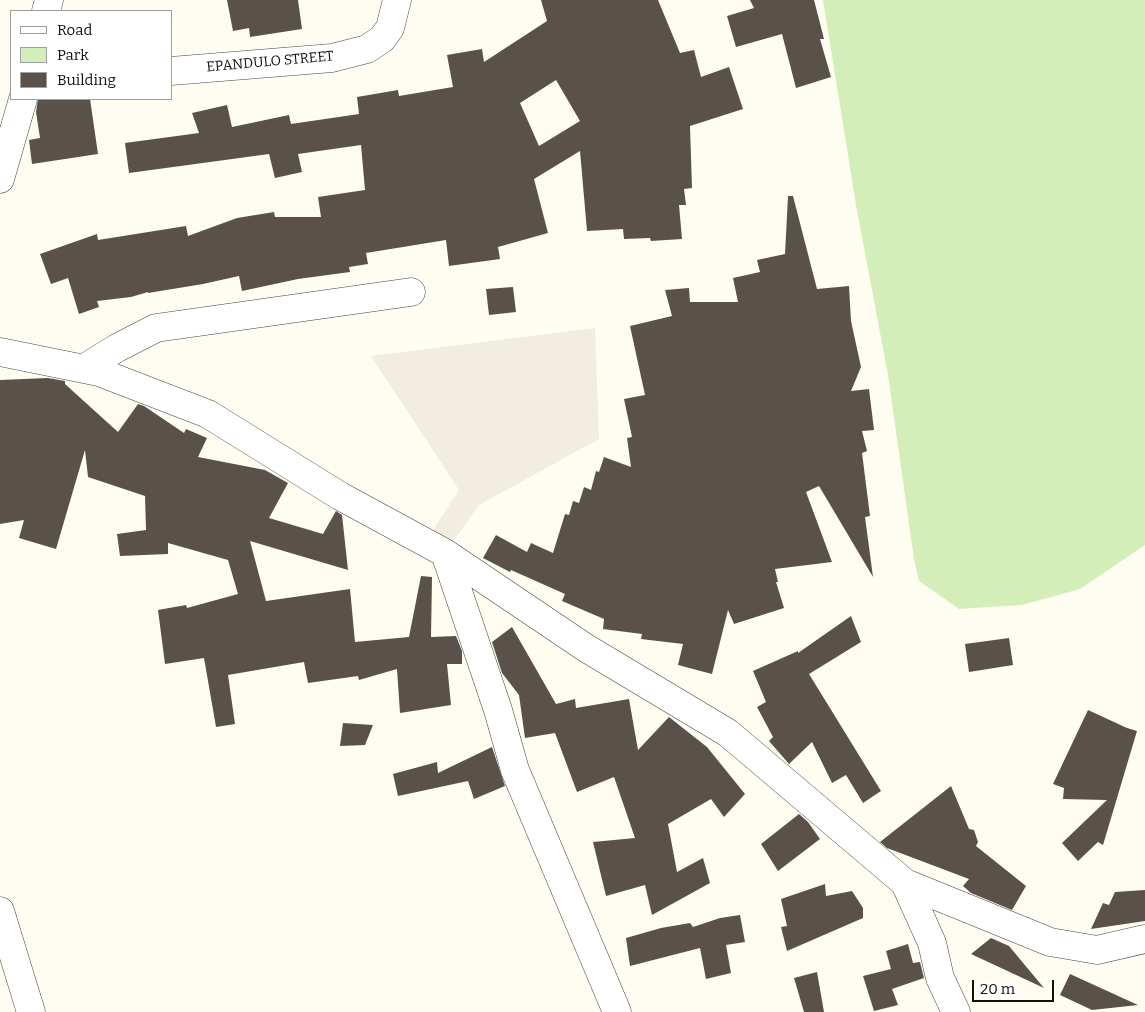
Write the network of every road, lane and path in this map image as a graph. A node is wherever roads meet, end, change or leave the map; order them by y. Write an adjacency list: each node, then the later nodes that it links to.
1 (397, 0): 2 (street, EPANDULO STREET)
2 (172, 71)
3 (23, 100): 4 (street)
4 (1, 172)
5 (412, 292): 7 (street)
6 (0, 352): 7 (street)
7 (83, 369): 8 (street)
8 (445, 553): 9 (street); 13 (street)
9 (906, 883): 11 (street); 14 (street)
10 (0, 911): 12 (street)
11 (1145, 939)
12 (31, 1012)
13 (617, 1012)
14 (956, 1012)

